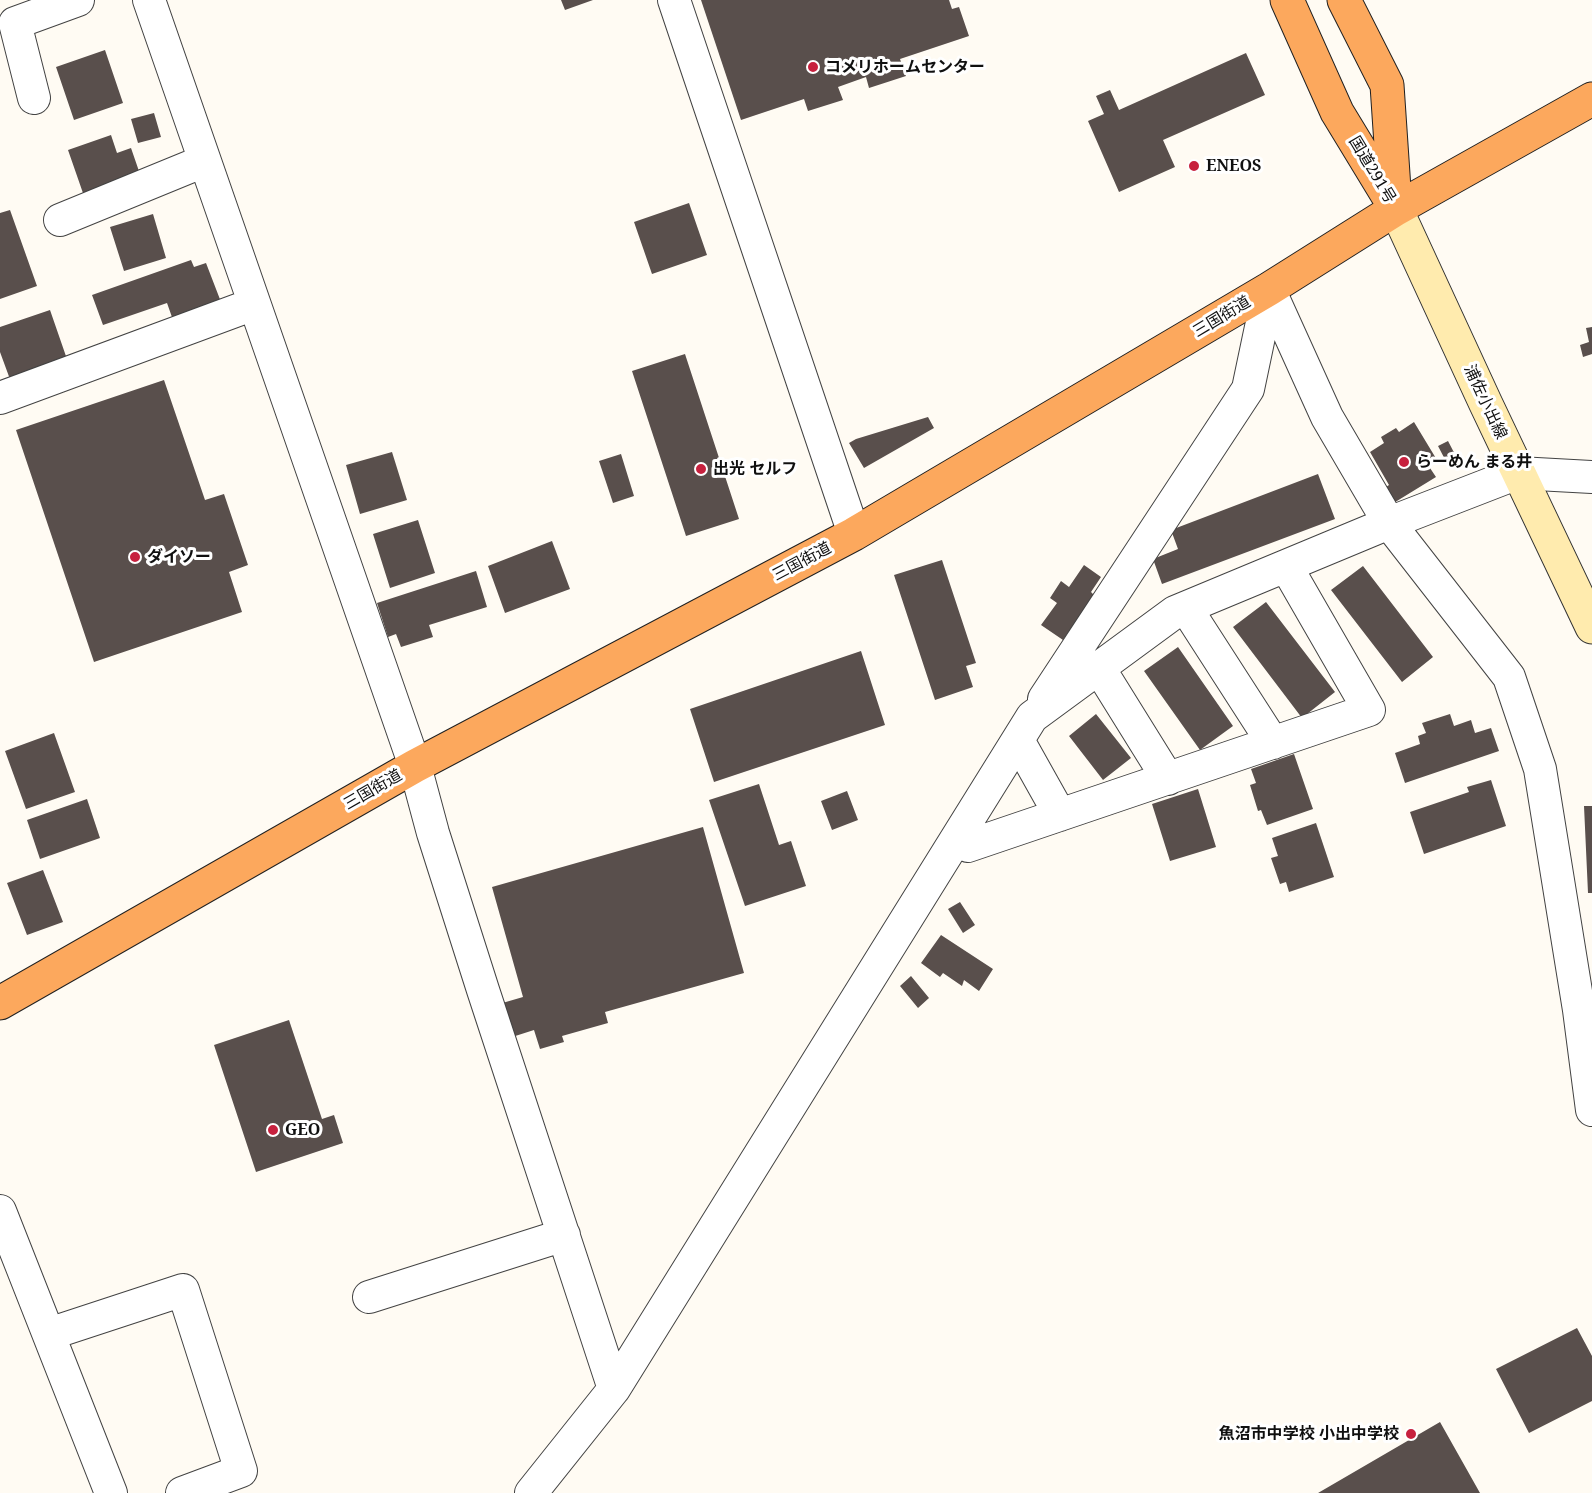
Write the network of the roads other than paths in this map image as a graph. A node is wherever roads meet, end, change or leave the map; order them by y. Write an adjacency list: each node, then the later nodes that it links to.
1 (78, 0): 6 (street)
2 (149, 0): 8 (street)
3 (674, 0): 17 (street)
4 (1287, 0): 9 (highway, 国道291号)
5 (1344, 0): 9 (highway, 国道291号)
6 (34, 98)
7 (1592, 99): 9 (highway, 三国街道)
8 (204, 161): 10 (street); 12 (street)
9 (1396, 209): 11 (highway, 三国街道); 14 (main road, 浦佐小出線)
10 (60, 220)
11 (1269, 289): 16 (street); 17 (highway, 三国街道); 22 (street)
12 (254, 304): 13 (street); 24 (street)
13 (0, 398)
14 (1518, 473): 15 (street); 16 (street); 20 (main road, 浦佐小出線)
15 (1592, 477)
16 (1389, 524): 18 (street); 29 (street)
17 (854, 534): 24 (highway, 三国街道)
18 (1286, 566): 19 (street); 23 (street)
19 (1186, 608): 21 (street); 23 (street)
20 (1592, 627)
21 (1099, 668): 22 (street); 25 (street)
22 (1025, 729): 26 (street); 34 (street)
23 (1274, 743): 25 (street)
24 (415, 766): 28 (highway, 三国街道); 31 (street)
25 (1168, 778): 26 (street)
26 (1060, 815): 27 (street)
27 (968, 846)
28 (0, 1003)
29 (1592, 1110)
30 (0, 1211): 33 (street)
31 (564, 1235): 32 (street); 34 (street)
32 (369, 1297)
33 (49, 1334): 35 (street); 36 (street)
34 (614, 1389): 37 (street)
35 (111, 1493)
36 (182, 1493)
37 (531, 1493)

